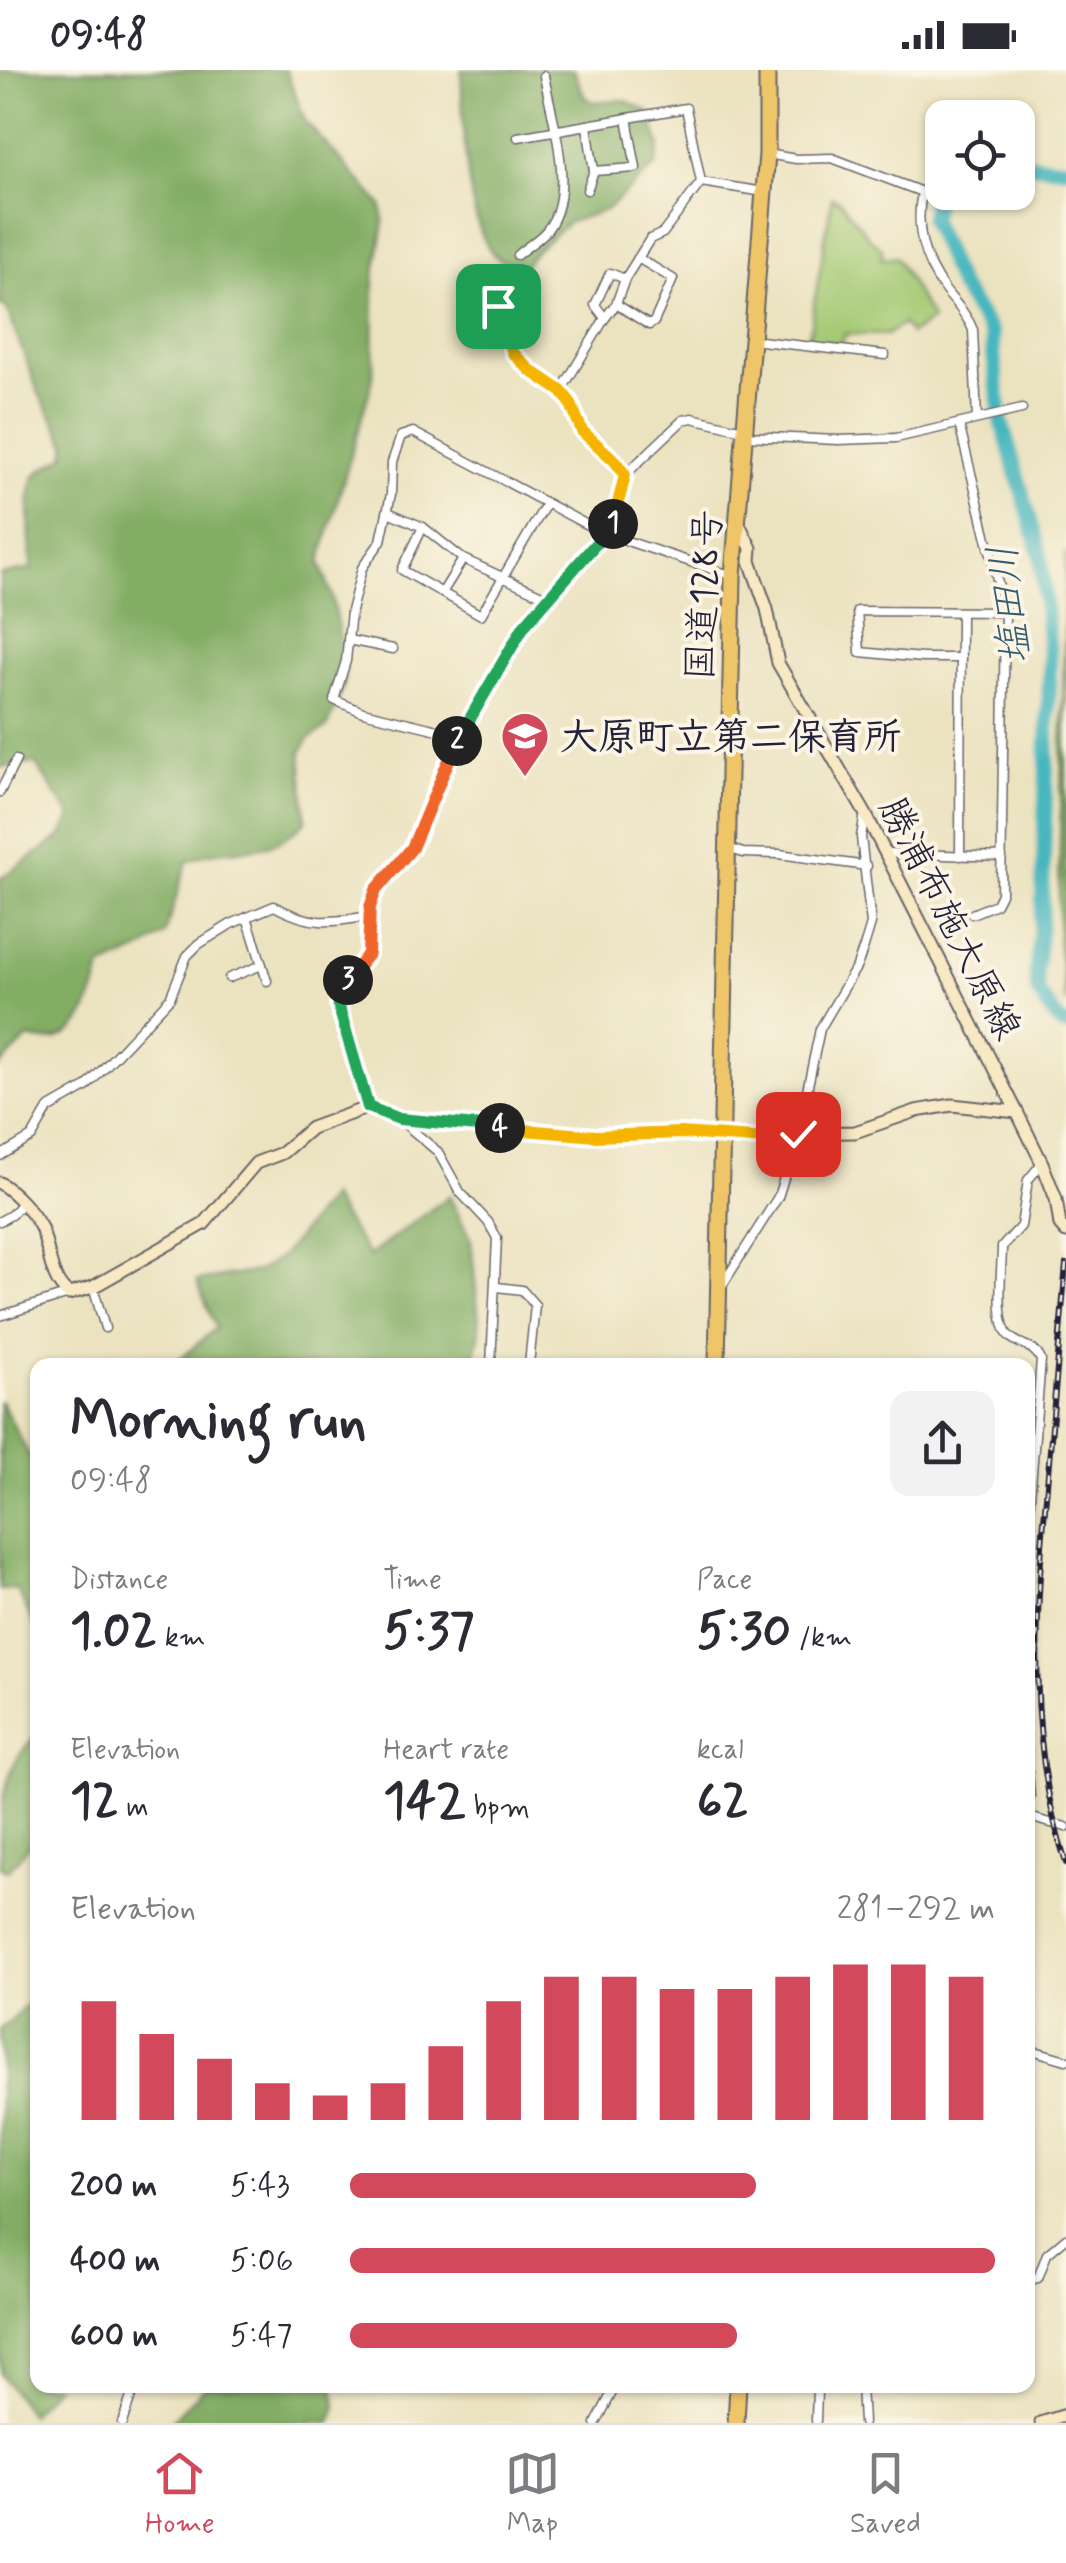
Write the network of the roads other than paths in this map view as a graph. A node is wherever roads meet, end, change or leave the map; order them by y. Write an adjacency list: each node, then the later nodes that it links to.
1 (767, 70): 7 (highway, 国道128号)
2 (544, 76): 5 (street)
3 (627, 118): 4 (street); 8 (street); 9 (street)
4 (587, 126): 5 (street); 8 (street)
5 (554, 132): 6 (street); 12 (street)
6 (518, 137)
7 (767, 154): 11 (highway, 国道128号); 22 (street)
8 (594, 170): 10 (street)
9 (702, 182): 11 (street); 13 (street)
10 (587, 190)
11 (764, 192): 18 (highway, 国道128号)
12 (516, 255)
13 (638, 258): 14 (street); 15 (street)
14 (625, 279): 15 (street); 17 (street)
15 (616, 304): 17 (street)
16 (498, 306): 20 (street)
17 (605, 318): 20 (street)
18 (750, 340): 19 (street); 24 (highway, 国道128号)
19 (885, 355)
20 (561, 391): 25 (street)
21 (1022, 409): 22 (street)
22 (977, 419): 23 (street)
23 (959, 424): 24 (street); 37 (street)
24 (743, 433): 25 (street); 28 (highway, 国道128号)
25 (625, 475): 30 (street)
26 (546, 504): 27 (street); 30 (street); 33 (street)
27 (388, 512): 29 (street); 38 (street)
28 (738, 522): 32 (highway, 国道128号); 44 (street, 勝浦布施大原線)
29 (423, 527): 31 (street); 34 (street)
30 (608, 532): 32 (street); 35 (street)
31 (463, 558): 33 (street); 34 (street)
32 (733, 576): 45 (highway, 国道128号)
33 (502, 579): 34 (street); 35 (street)
34 (442, 593)
35 (546, 597): 41 (street)
36 (962, 612): 37 (street); 40 (street); 40 (street)
37 (1005, 612): 48 (street)
38 (348, 640): 39 (street); 41 (street)
39 (393, 649)
40 (962, 658): 47 (street)
41 (459, 735): 51 (street)
42 (16, 760): 43 (street)
43 (0, 792)
44 (866, 813): 46 (street, 勝浦布施大原線); 49 (street)
45 (727, 848): 49 (street); 60 (highway, 国道128号)
46 (886, 853): 47 (street); 57 (street, 勝浦布施大原線)
47 (960, 856): 48 (street)
48 (1002, 857): 50 (street)
49 (866, 866): 59 (street)
50 (972, 914)
51 (370, 916): 52 (street); 56 (street)
52 (246, 917): 53 (street); 61 (street)
53 (262, 965): 54 (street); 55 (street)
54 (230, 978)
55 (267, 981)
56 (368, 1107): 58 (street); 67 (street)
57 (1017, 1112): 59 (street); 62 (street, 勝浦布施大原線)
58 (399, 1119): 60 (street); 68 (street)
59 (798, 1134): 60 (street); 69 (street)
60 (721, 1137): 69 (highway, 国道128号)
61 (0, 1156)
62 (1042, 1164): 66 (street, 勝浦布施大原線); 77 (street)
63 (0, 1183): 64 (street)
64 (22, 1203): 65 (street); 70 (street)
65 (0, 1220)
66 (1066, 1232)
67 (93, 1287): 70 (street); 72 (street)
68 (497, 1287): 73 (street); 74 (street)
69 (718, 1292): 75 (highway, 国道128号)
70 (69, 1294): 71 (street)
71 (0, 1316)
72 (105, 1328)
73 (492, 1358)
74 (531, 1358)
75 (717, 1358)
76 (1035, 1382): 77 (street)
77 (1040, 1382): 78 (street)
78 (1035, 1416)
79 (1035, 1818): 80 (street)
80 (1066, 1828)
81 (1035, 2051): 82 (street)
82 (1066, 2060)
83 (1066, 2238): 84 (street)
84 (1035, 2279)
85 (133, 2393): 92 (street)
86 (612, 2393): 93 (street)
87 (738, 2393): 94 (highway)
88 (817, 2393): 91 (street)
89 (861, 2393): 95 (street)
90 (1066, 2415): 96 (street)
91 (816, 2421)
92 (122, 2423)
93 (596, 2423)
94 (736, 2423)
95 (863, 2423)
96 (1041, 2423)

